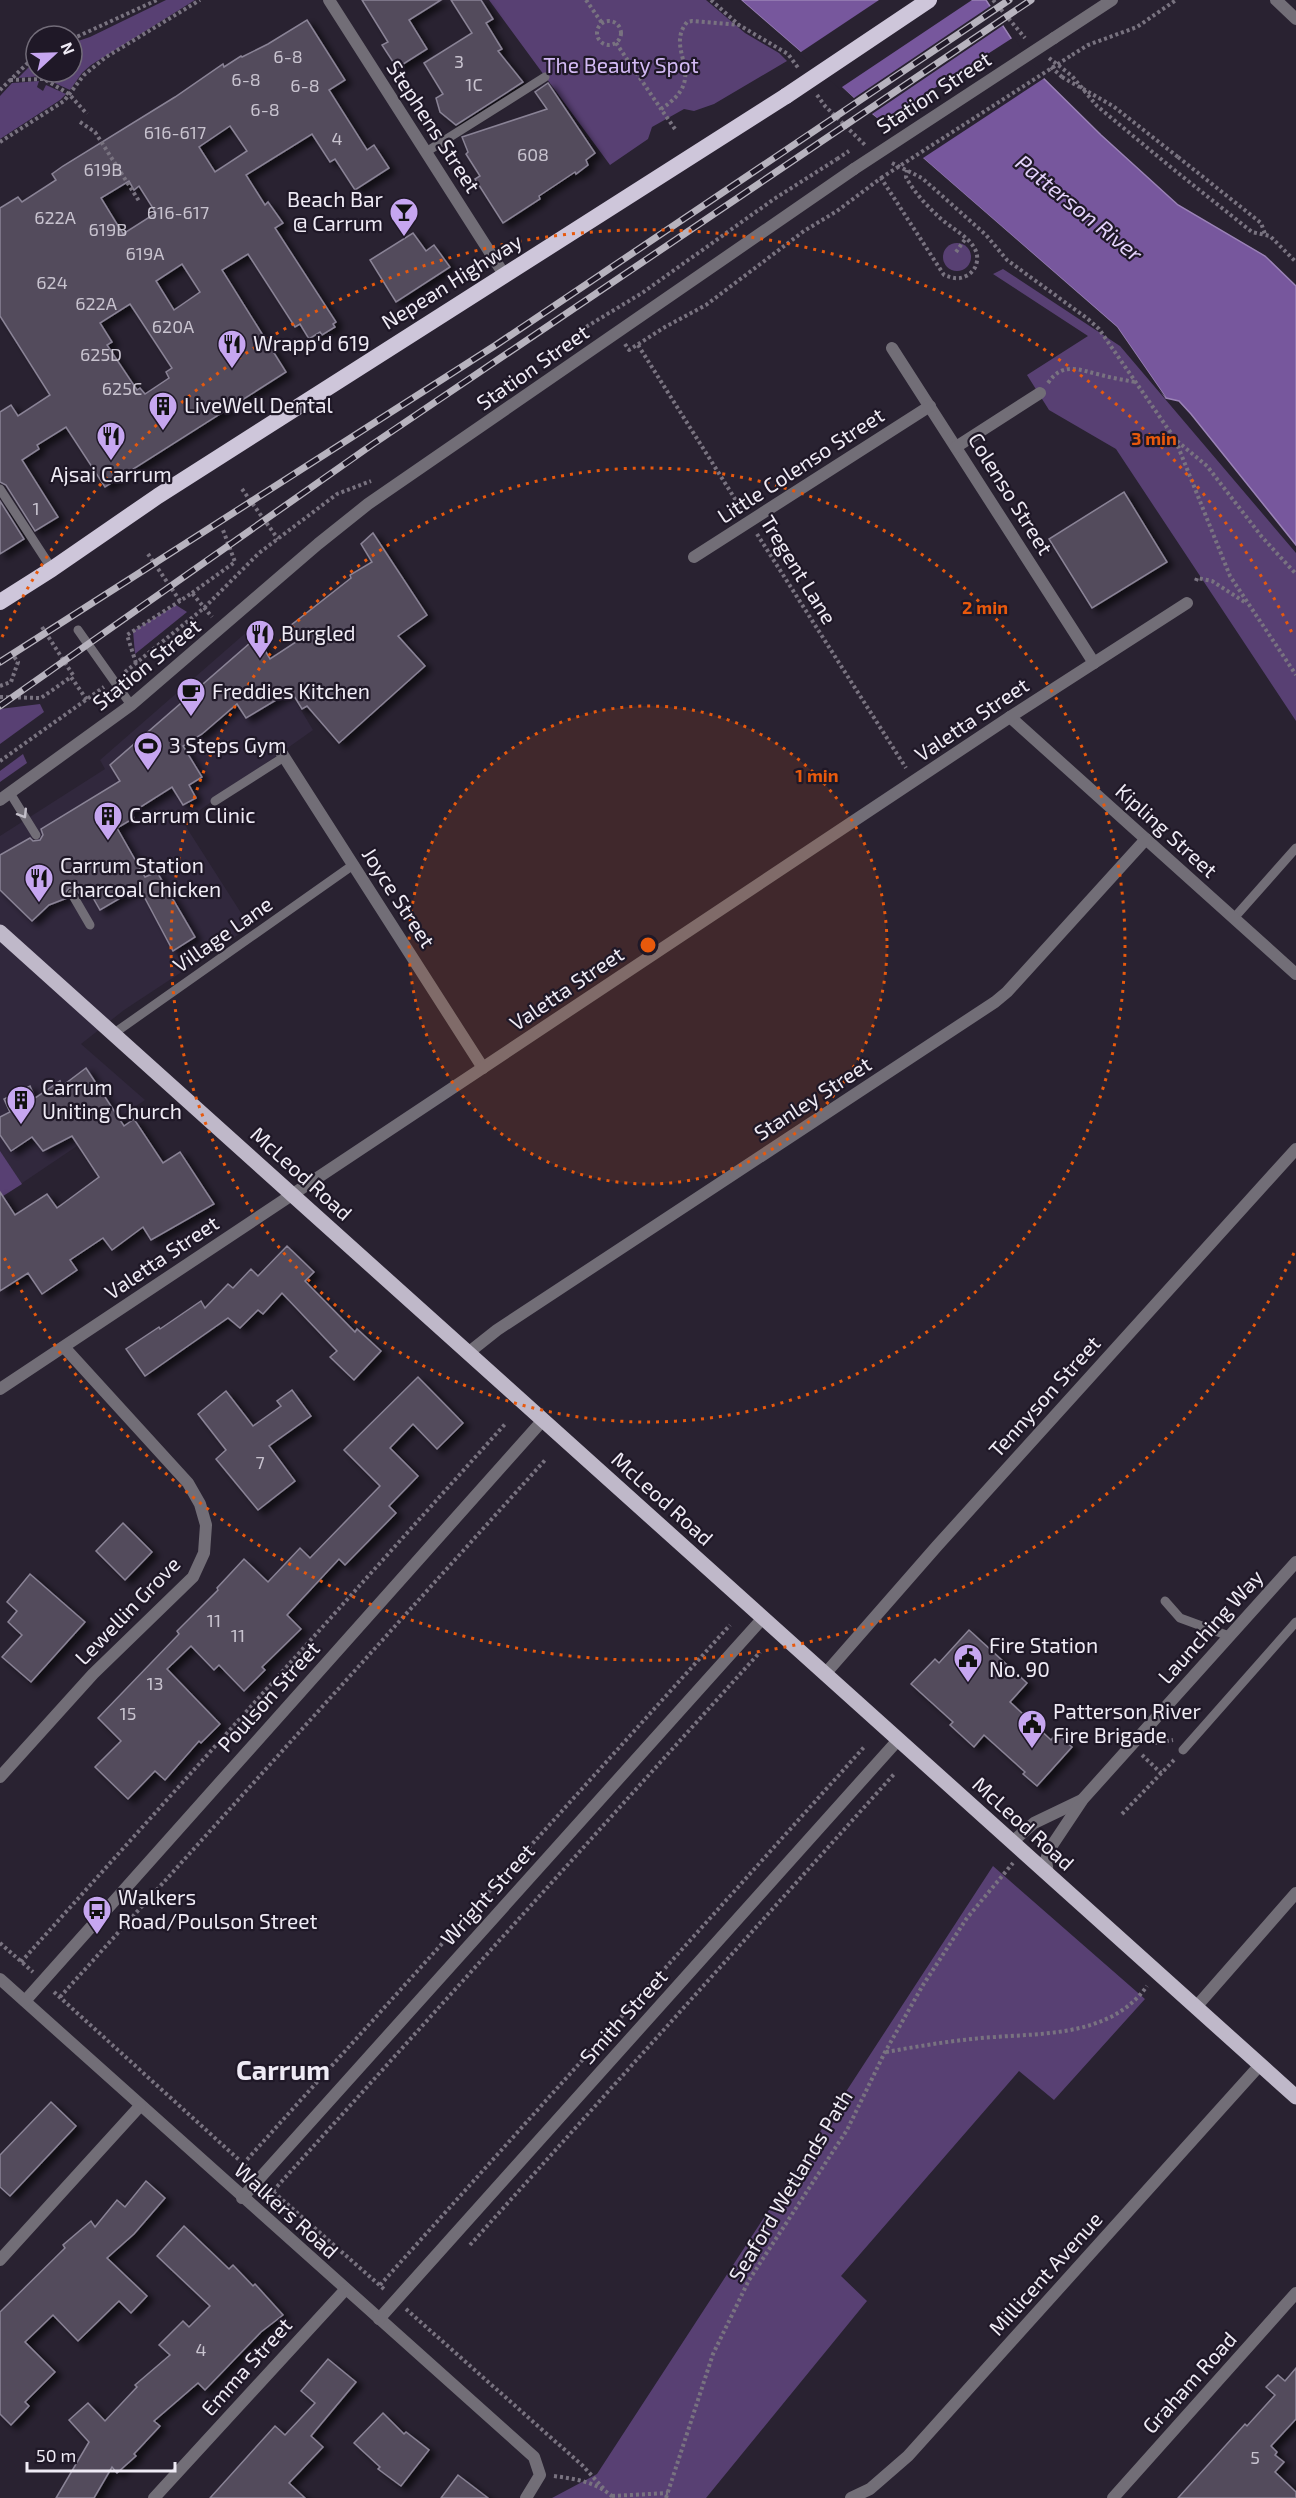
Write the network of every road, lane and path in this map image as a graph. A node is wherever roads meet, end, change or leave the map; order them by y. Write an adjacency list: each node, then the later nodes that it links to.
1 (157, 0): 13 (path)
2 (200, 0): 25 (path)
3 (329, 0): 31 (street, Stephens Street)
4 (586, 0): 11 (path)
5 (711, 0): 12 (path)
6 (929, 0): 41 (highway, Nepean Highway, bridge)
7 (1112, 0): 43 (street, Station Street, bridge)
8 (1176, 0): 16 (path, bridge)
9 (1276, 0): 10 (street)
10 (1296, 19)
11 (602, 23): 14 (path); 14 (path)
12 (740, 25): 17 (path); 26 (path)
13 (84, 33)
14 (616, 43): 26 (path)
15 (24, 67): 20 (path)
16 (1052, 67): 35 (path, bridge); 37 (path, bridge)
17 (800, 71)
18 (1072, 76): 37 (path)
19 (545, 77): 31 (lane)
20 (10, 80): 21 (path); 24 (path)
21 (24, 80)
22 (52, 84): 25 (path)
23 (813, 89): 32 (path)
24 (0, 90)
25 (69, 94): 27 (path); 30 (path)
26 (661, 109): 29 (path)
27 (87, 114)
28 (80, 122): 36 (path)
29 (675, 129)
30 (0, 142)
31 (426, 152): 41 (street, Stephens Street)
32 (872, 152)
33 (890, 162): 34 (path)
34 (907, 170): 38 (path); 46 (path)
35 (881, 178): 38 (path); 44 (path)
36 (139, 201)
37 (1265, 234): 40 (path)
38 (966, 238): 39 (path)
39 (956, 252)
40 (1296, 262)
41 (505, 276): 58 (highway, Nepean Highway)
42 (605, 314): 43 (path)
43 (618, 332): 44 (path); 67 (street, Station Street)
44 (638, 345): 53 (path, Tregent Lane)
45 (892, 348): 48 (street, Colenso Street)
46 (1135, 382): 47 (path); 49 (path)
47 (1040, 393): 50 (street)
48 (930, 406): 50 (street, Colenso Street); 53 (street, Little Colenso Street)
49 (1175, 439): 59 (path); 65 (path)
50 (956, 447): 71 (street, Colenso Street)
51 (0, 489): 58 (lane)
52 (242, 489): 55 (path)
53 (749, 522): 57 (street, Little Colenso Street); 80 (path, Tregent Lane)
54 (223, 530): 61 (path)
55 (278, 539)
56 (148, 554): 62 (path)
57 (694, 557)
58 (52, 569): 63 (highway, Nepean Highway)
59 (1296, 574)
60 (1196, 581): 65 (path)
61 (192, 593): 62 (path); 67 (path)
62 (180, 601): 70 (path)
63 (0, 602)
64 (1187, 603): 71 (street, Valetta Street)
65 (1249, 605): 72 (path)
66 (42, 627): 73 (path)
67 (222, 629): 77 (street, Station Street)
68 (78, 630): 77 (lane)
69 (9, 650): 74 (path)
70 (136, 663)
71 (1094, 663): 78 (street, Valetta Street)
72 (1296, 675)
73 (71, 677): 75 (path); 76 (path)
74 (0, 686)
75 (0, 697)
76 (87, 700)
77 (131, 705): 81 (street, Station Street)
78 (1010, 717): 80 (street, Valetta Street); 84 (street, Kipling Street)
79 (282, 753): 82 (lane); 86 (street, Joyce Street)
80 (914, 781): 93 (street, Valetta Street)
81 (5, 797): 83 (lane, one-way to 83)
82 (215, 801)
83 (36, 835)
84 (1146, 839): 88 (street, Kipling Street); 97 (street, Stanley Street)
85 (1296, 848): 88 (lane)
86 (353, 865): 92 (lane, Village Lane); 93 (street, Joyce Street)
87 (72, 894): 89 (lane)
88 (1234, 918): 91 (street, Kipling Street)
89 (90, 925)
90 (0, 932): 92 (main road, McLeod Road)
91 (1296, 974)
92 (113, 1034): 95 (main road, McLeod Road)
93 (483, 1068): 95 (street, Valetta Street)
94 (1296, 1149): 109 (street, Tennyson Street)
95 (293, 1194): 96 (street, Valetta Street); 97 (main road, McLeod Road)
96 (64, 1347): 98 (street, Valetta Street); 120 (street, Lewellin Grove)
97 (468, 1353): 99 (main road, McLeod Road)
98 (0, 1389)
99 (543, 1420): 104 (main road, McLeod Road); 130 (street, Poulson Street)
100 (506, 1423): 127 (path)
101 (546, 1459): 131 (path)
102 (1296, 1562): 107 (street, Launching Way)
103 (1165, 1601): 107 (lane)
104 (763, 1618): 109 (main road, McLeod Road); 139 (street, Wright Street)
105 (1296, 1622): 110 (lane)
106 (730, 1625): 138 (path)
107 (1229, 1636): 112 (street, Launching Way)
108 (760, 1652): 140 (path)
109 (825, 1674): 111 (main road, McLeod Road)
110 (1195, 1737): 113 (path); 116 (lane)
111 (898, 1740): 123 (main road, McLeod Road); 147 (street, Smith Street)
112 (1131, 1744): 117 (path); 121 (street, Launching Way)
113 (1150, 1744)
114 (865, 1746): 144 (path)
115 (1146, 1749): 117 (path)
116 (1183, 1750): 119 (path)
117 (1141, 1754): 119 (path)
118 (895, 1773): 142 (path)
119 (1161, 1773): 122 (path)
120 (0, 1777)
121 (1083, 1799): 123 (street, Launching Way); 124 (street, Launching Way)
122 (1122, 1814)
123 (1016, 1846): 124 (main road, McLeod Road); 134 (path, Seaford Wetlands Path)
124 (1048, 1874): 128 (main road, McLeod Road)
125 (1296, 1893): 133 (street)
126 (0, 1943): 127 (path)
127 (21, 1962): 130 (path)
128 (1157, 1972): 133 (main road, McLeod Road); 134 (path)
129 (0, 1979): 132 (street, Walkers Road)
130 (42, 1980): 131 (path); 132 (street, Poulson Street)
131 (60, 1997): 138 (path)
132 (25, 2001): 137 (street, Walkers Road)
133 (1196, 2007): 135 (main road, McLeod Road)
134 (885, 2052): 151 (path, Seaford Wetlands Path)
135 (1260, 2065): 136 (main road, McLeod Road); 156 (street, Millicent Avenue)
136 (1296, 2097)
137 (140, 2106): 141 (street, Walkers Road); 143 (street)
138 (243, 2164): 139 (path)
139 (259, 2178): 140 (path); 141 (street, Wright Street)
140 (273, 2191): 144 (path)
141 (243, 2198): 145 (street, Walkers Road)
142 (465, 2250)
143 (0, 2260)
144 (380, 2285): 147 (path)
145 (345, 2290): 148 (street, Walkers Road); 153 (street, Emma Street)
146 (1296, 2293): 157 (street, Graham Road)
147 (396, 2299): 148 (street, Smith Street); 150 (path)
148 (379, 2319): 149 (street, Walkers Road)
149 (540, 2475): 150 (path); 154 (street)
150 (604, 2489): 152 (path)
151 (668, 2493): 152 (path); 155 (path, Seaford Wetlands Path)
152 (613, 2497)
153 (154, 2498)
154 (526, 2498)
155 (666, 2498)
156 (851, 2498)
157 (1113, 2498)

